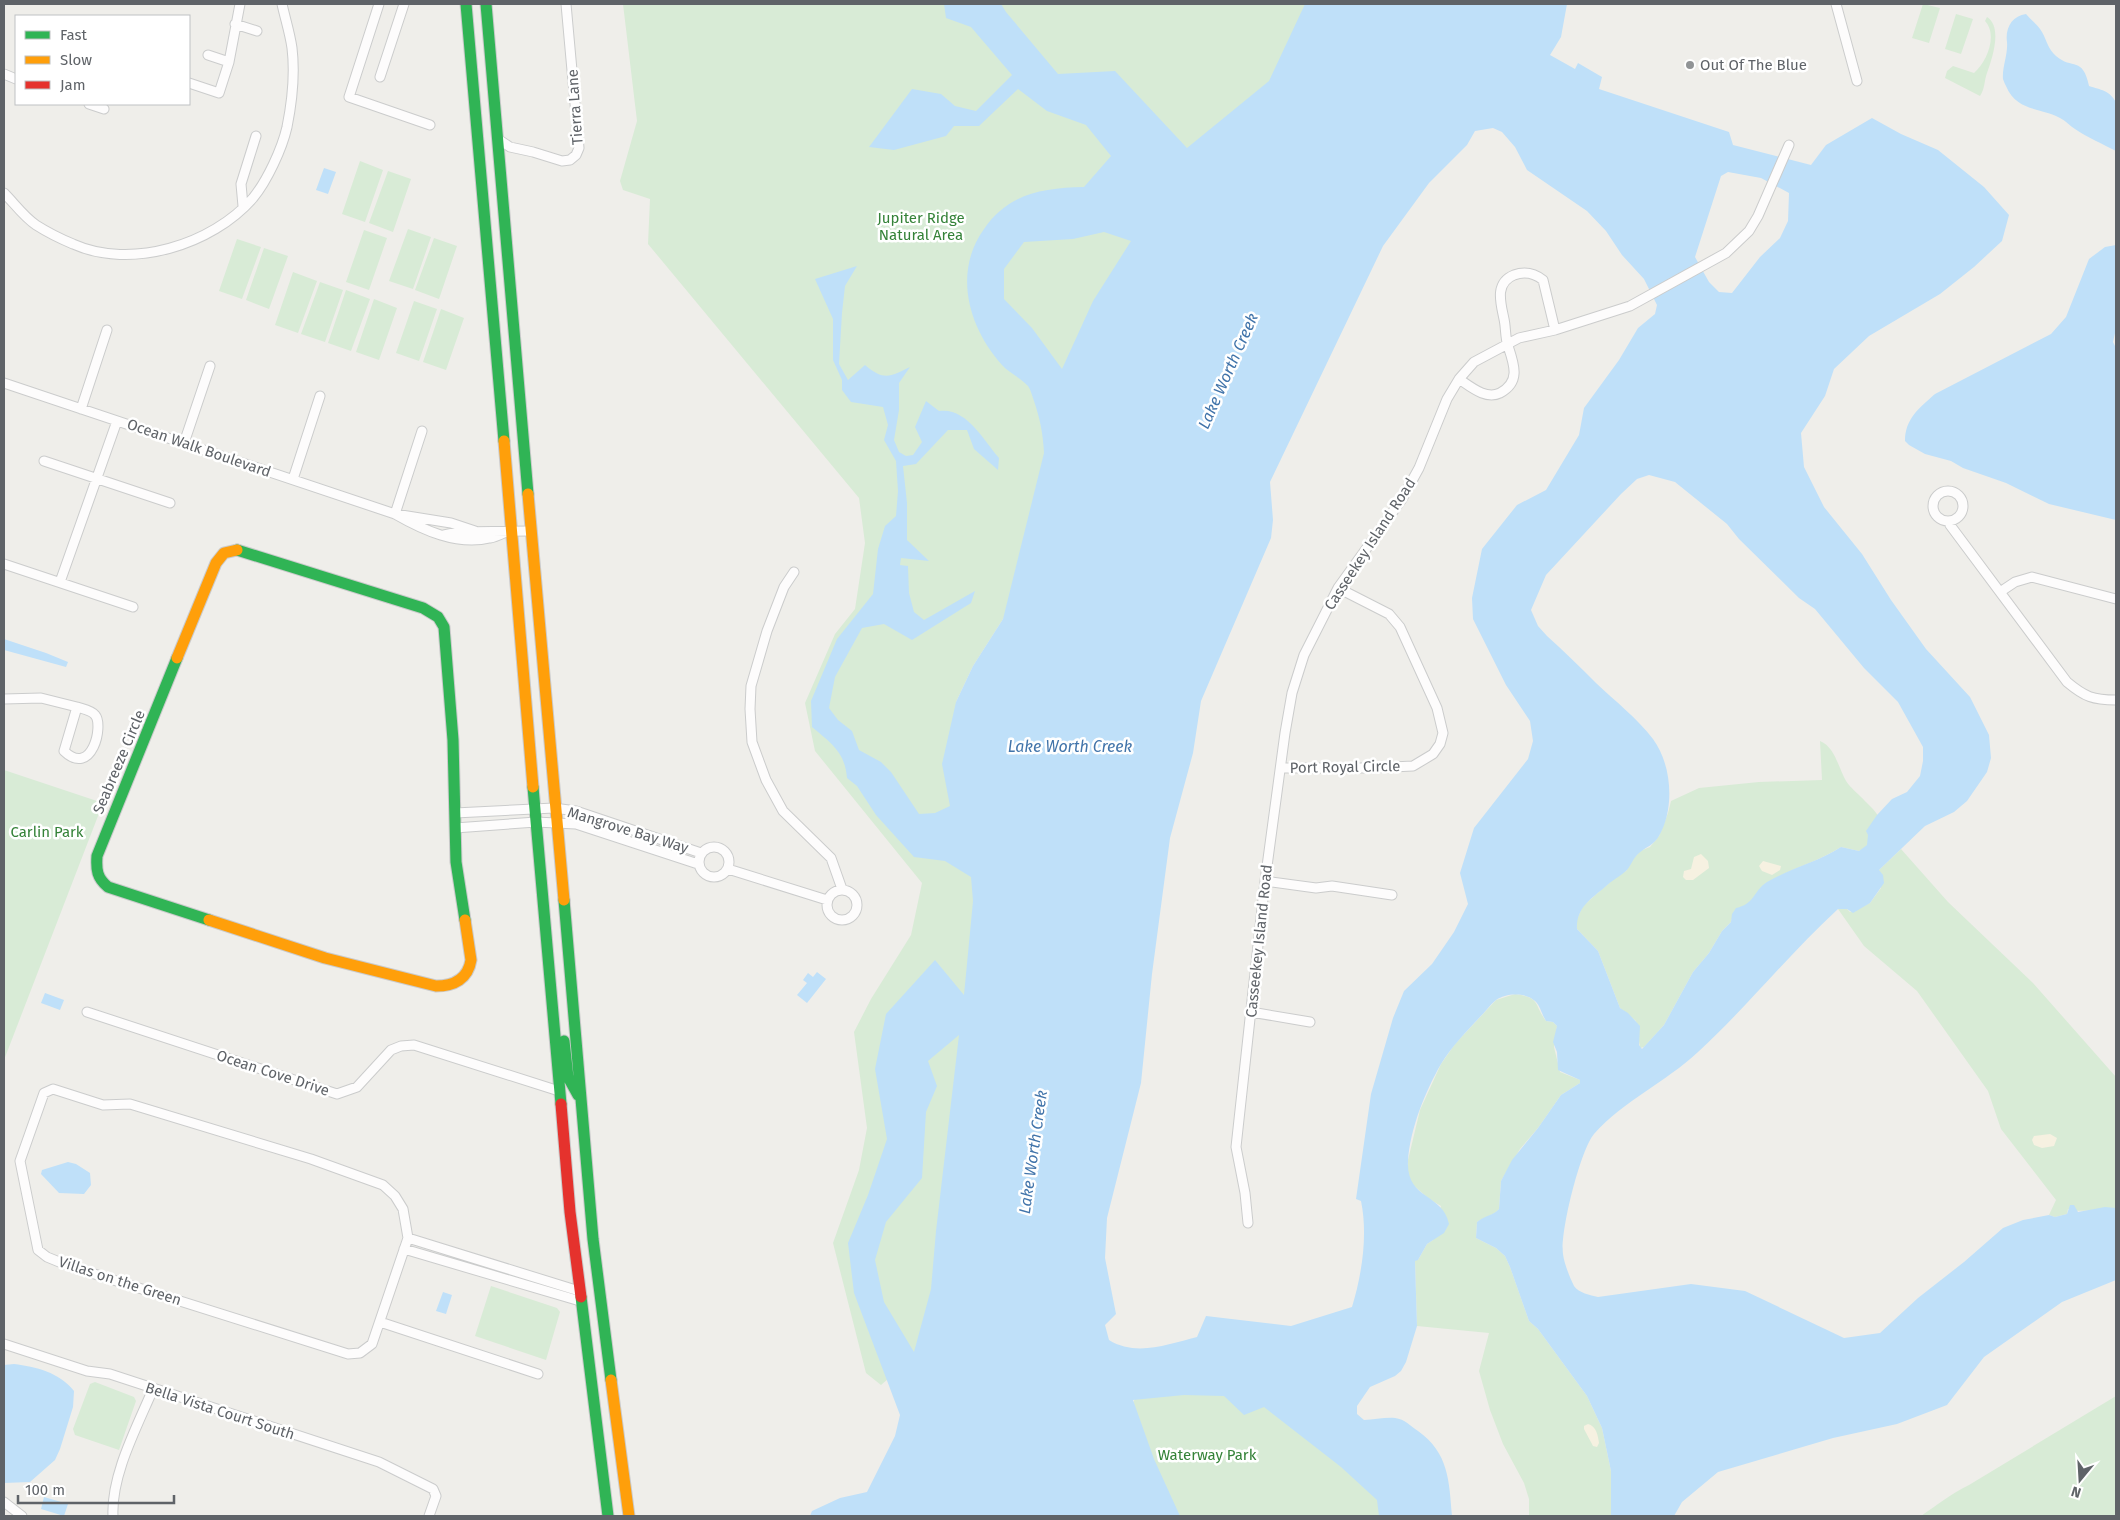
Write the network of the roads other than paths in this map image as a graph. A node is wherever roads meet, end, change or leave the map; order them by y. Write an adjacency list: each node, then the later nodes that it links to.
1 (240, 4): 9 (street)
2 (282, 4): 23 (street)
3 (379, 4): 18 (street)
4 (404, 4): 13 (street)
5 (466, 4): 41 (main road)
6 (486, 4): 20 (main road)
7 (566, 4): 20 (street, Tierra Lane)
8 (1836, 4): 14 (street)
9 (235, 24): 10 (street); 12 (street)
10 (257, 31)
11 (208, 54): 12 (street)
12 (229, 62): 15 (street)
13 (380, 76)
14 (1857, 81)
15 (190, 83)
16 (92, 105): 17 (street)
17 (104, 109)
18 (430, 125)
19 (256, 136): 23 (street)
20 (498, 139): 43 (main road)
21 (1789, 145): 25 (street, Casseekey Island Road)
22 (4, 193): 23 (street)
23 (243, 206)
24 (107, 330): 31 (street)
25 (1555, 330): 26 (street, Casseekey Island Road); 26 (street)
26 (1508, 344): 28 (street, Casseekey Island Road); 28 (street)
27 (210, 366): 34 (street)
28 (1459, 379): 48 (street, Casseekey Island Road)
29 (4, 383): 31 (street, Ocean Walk Boulevard)
30 (320, 396): 37 (street)
31 (81, 409): 32 (street, Ocean Walk Boulevard)
32 (117, 421): 34 (street, Ocean Walk Boulevard); 36 (street)
33 (422, 431): 39 (street)
34 (184, 443): 37 (street, Ocean Walk Boulevard)
35 (44, 461): 36 (street)
36 (97, 479): 38 (street); 47 (street)
37 (293, 480): 39 (street, Ocean Walk Boulevard)
38 (170, 503)
39 (395, 514): 42 (street, Ocean Walk Boulevard); 44 (street, Ocean Walk Boulevard)
40 (1950, 521): 49 (street)
41 (512, 530): 42 (street, Ocean Walk Boulevard); 43 (street, Ocean Walk Boulevard); 44 (street, Ocean Walk Boulevard); 56 (main road)
42 (476, 531): 44 (street, Ocean Walk Boulevard)
43 (531, 531): 57 (main road)
44 (444, 535)
45 (4, 564): 47 (street)
46 (794, 572): 68 (street)
47 (60, 582): 51 (street)
48 (1338, 588): 55 (street, Casseekey Island Road); 55 (street, Port Royal Circle)
49 (2000, 592): 50 (street); 53 (street)
50 (2116, 599)
51 (133, 607)
52 (4, 699): 54 (street)
53 (2116, 700)
54 (77, 707): 54 (street)
55 (1281, 768): 67 (street, Casseekey Island Road)
56 (534, 808): 57 (street); 58 (street); 60 (main road)
57 (554, 808): 61 (main road); 64 (street, Mangrove Bay Way)
58 (484, 812): 59 (street); 62 (street)
59 (455, 813): 63 (main road, Seabreeze Circle); 63 (main road, Seabreeze Circle)
60 (536, 822): 61 (street); 62 (street); 71 (main road)
61 (556, 823): 65 (street, Mangrove Bay Way); 76 (main road)
62 (486, 826): 63 (street)
63 (456, 828)
64 (701, 853): 65 (street); 66 (street)
65 (698, 864): 66 (street)
66 (728, 869): 70 (street)
67 (1265, 881): 69 (street); 73 (street, Casseekey Island Road)
68 (842, 889): 70 (street); 70 (street)
69 (1392, 895)
70 (827, 900)
71 (545, 930): 75 (main road); 76 (main road)
72 (87, 1012): 75 (street, Ocean Cove Drive)
73 (1251, 1012): 74 (street); 78 (street, Casseekey Island Road)
74 (1310, 1022)
75 (559, 1091): 77 (main road)
76 (581, 1099): 85 (main road)
77 (570, 1212): 81 (main road); 85 (main road)
78 (1248, 1223)
79 (408, 1238): 80 (street, Villas on the Green); 81 (street); 82 (street, Villas on the Green)
80 (404, 1249): 81 (street); 82 (street, Villas on the Green)
81 (580, 1296): 91 (main road)
82 (380, 1322): 84 (street)
83 (4, 1344): 86 (street, Bella Vista Court South)
84 (538, 1374)
85 (610, 1376): 92 (main road)
86 (153, 1389): 89 (street); 90 (street, Bella Vista Court South)
87 (4, 1502): 88 (street)
88 (22, 1516)
89 (113, 1516)
90 (428, 1516)
91 (608, 1516)
92 (629, 1516)

